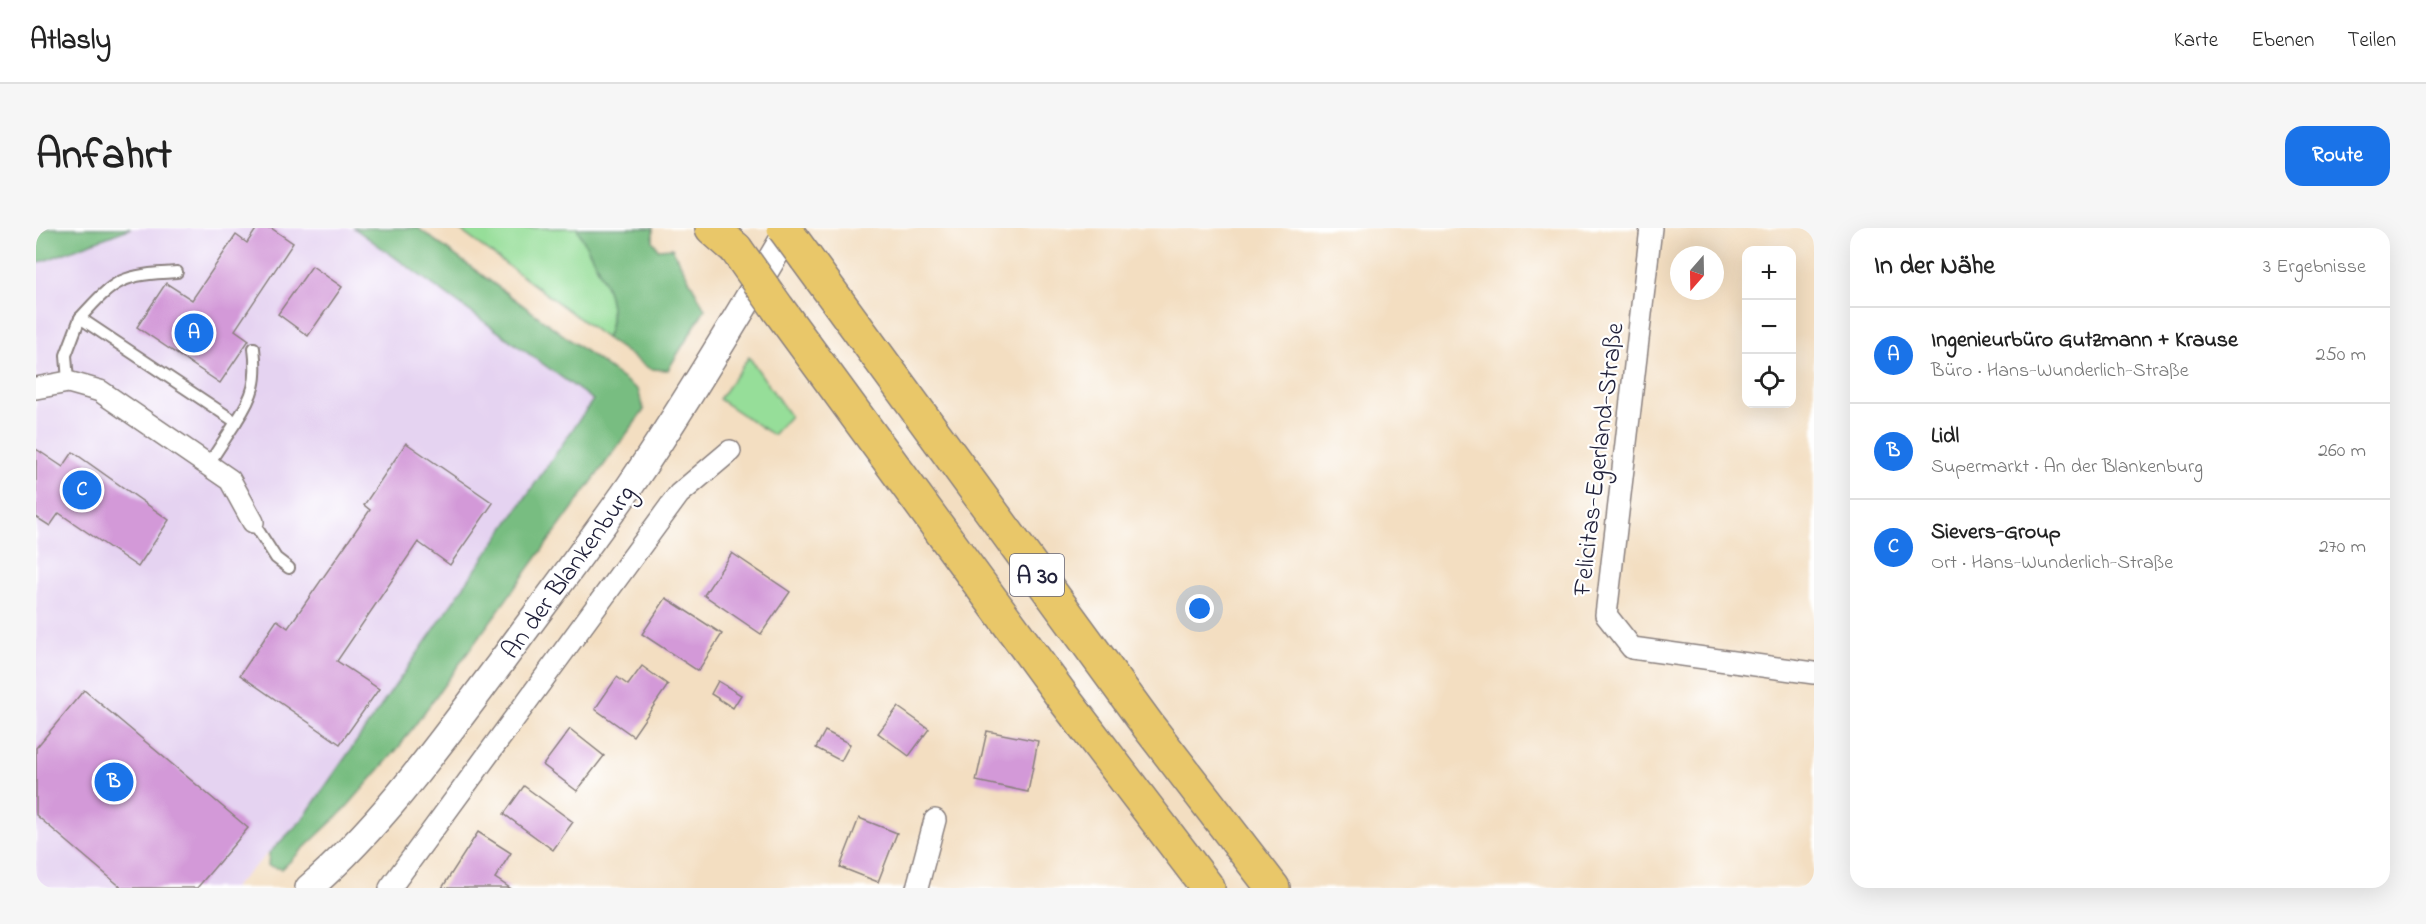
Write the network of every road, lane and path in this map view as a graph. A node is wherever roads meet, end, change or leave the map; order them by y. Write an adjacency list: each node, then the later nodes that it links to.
1 (712, 228): 5 (highway)
2 (784, 228): 22 (highway, A 30, bridge)
3 (790, 228): 18 (street, An der Blankenburg)
4 (1651, 228): 16 (street, Felicitas-Egerland-Straße)
5 (729, 239): 21 (highway, A 30, bridge)
6 (177, 272): 7 (lane)
7 (80, 318): 9 (lane); 11 (lane)
8 (254, 348): 11 (lane)
9 (68, 382): 10 (street); 13 (street)
10 (36, 388)
11 (236, 422): 13 (lane)
12 (729, 451): 19 (street, An der Blankenburg)
13 (208, 465): 14 (street)
14 (253, 522): 15 (lane)
15 (289, 567)
16 (1814, 673)
17 (935, 820): 20 (street)
18 (309, 888)
19 (390, 888)
20 (917, 888)
21 (1208, 888)
22 (1274, 888)

